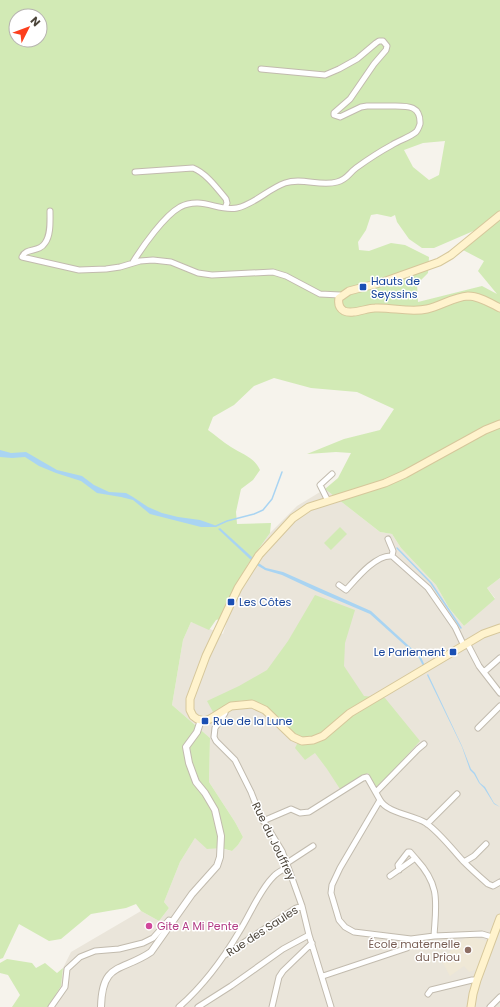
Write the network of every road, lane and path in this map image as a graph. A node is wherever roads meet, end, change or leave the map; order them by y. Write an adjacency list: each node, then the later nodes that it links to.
1 (261, 69): 3 (street)
2 (135, 172): 3 (street)
3 (225, 208): 6 (street)
4 (50, 212): 6 (street)
5 (500, 215): 7 (main road)
6 (133, 262): 7 (street)
7 (340, 296): 8 (main road)
8 (500, 308)
9 (500, 424): 11 (main road)
10 (332, 474): 11 (street)
11 (328, 501): 22 (main road)
12 (388, 539): 13 (street)
13 (392, 556): 14 (street); 16 (street)
14 (339, 585)
15 (500, 628): 16 (main road)
16 (466, 644): 18 (street); 21 (main road)
17 (500, 658): 18 (street)
18 (484, 672): 19 (street)
19 (500, 693)
20 (500, 706): 23 (street)
21 (225, 709): 22 (main road); 28 (street, Rue du Jouffrey)
22 (200, 720): 40 (street)
23 (478, 728)
24 (424, 744): 25 (street)
25 (376, 792): 27 (street); 28 (street)
26 (457, 794): 29 (street)
27 (380, 800): 29 (street); 44 (street)
28 (263, 821): 34 (street, Rue du Jouffrey)
29 (427, 824): 33 (street)
30 (486, 844): 33 (street)
31 (313, 846): 34 (street)
32 (416, 859): 35 (street); 35 (street); 42 (street)
33 (464, 862): 37 (street)
34 (288, 865): 38 (street, Rue du Jouffrey); 46 (street)
35 (399, 870): 36 (street)
36 (390, 876)
37 (500, 882)
38 (302, 906): 41 (street, Rue du Jouffrey); 46 (street, Rue des Saules)
39 (500, 918): 43 (main road)
40 (172, 921): 51 (street); 52 (street)
41 (309, 934): 45 (street, Rue du Jouffrey); 54 (street)
42 (434, 936): 43 (street); 44 (street)
43 (492, 937): 48 (main road)
44 (411, 939): 47 (street)
45 (312, 943): 47 (street, Rue du Jouffrey); 55 (street)
46 (223, 956): 53 (street)
47 (323, 976): 56 (street, Rue du Jouffrey)
48 (476, 980): 49 (street); 57 (main road)
49 (428, 994)
50 (500, 997): 58 (street)
51 (51, 1007)
52 (101, 1007)
53 (179, 1007)
54 (198, 1007)
55 (272, 1007)
56 (331, 1007)
57 (471, 1007)
58 (490, 1007)

